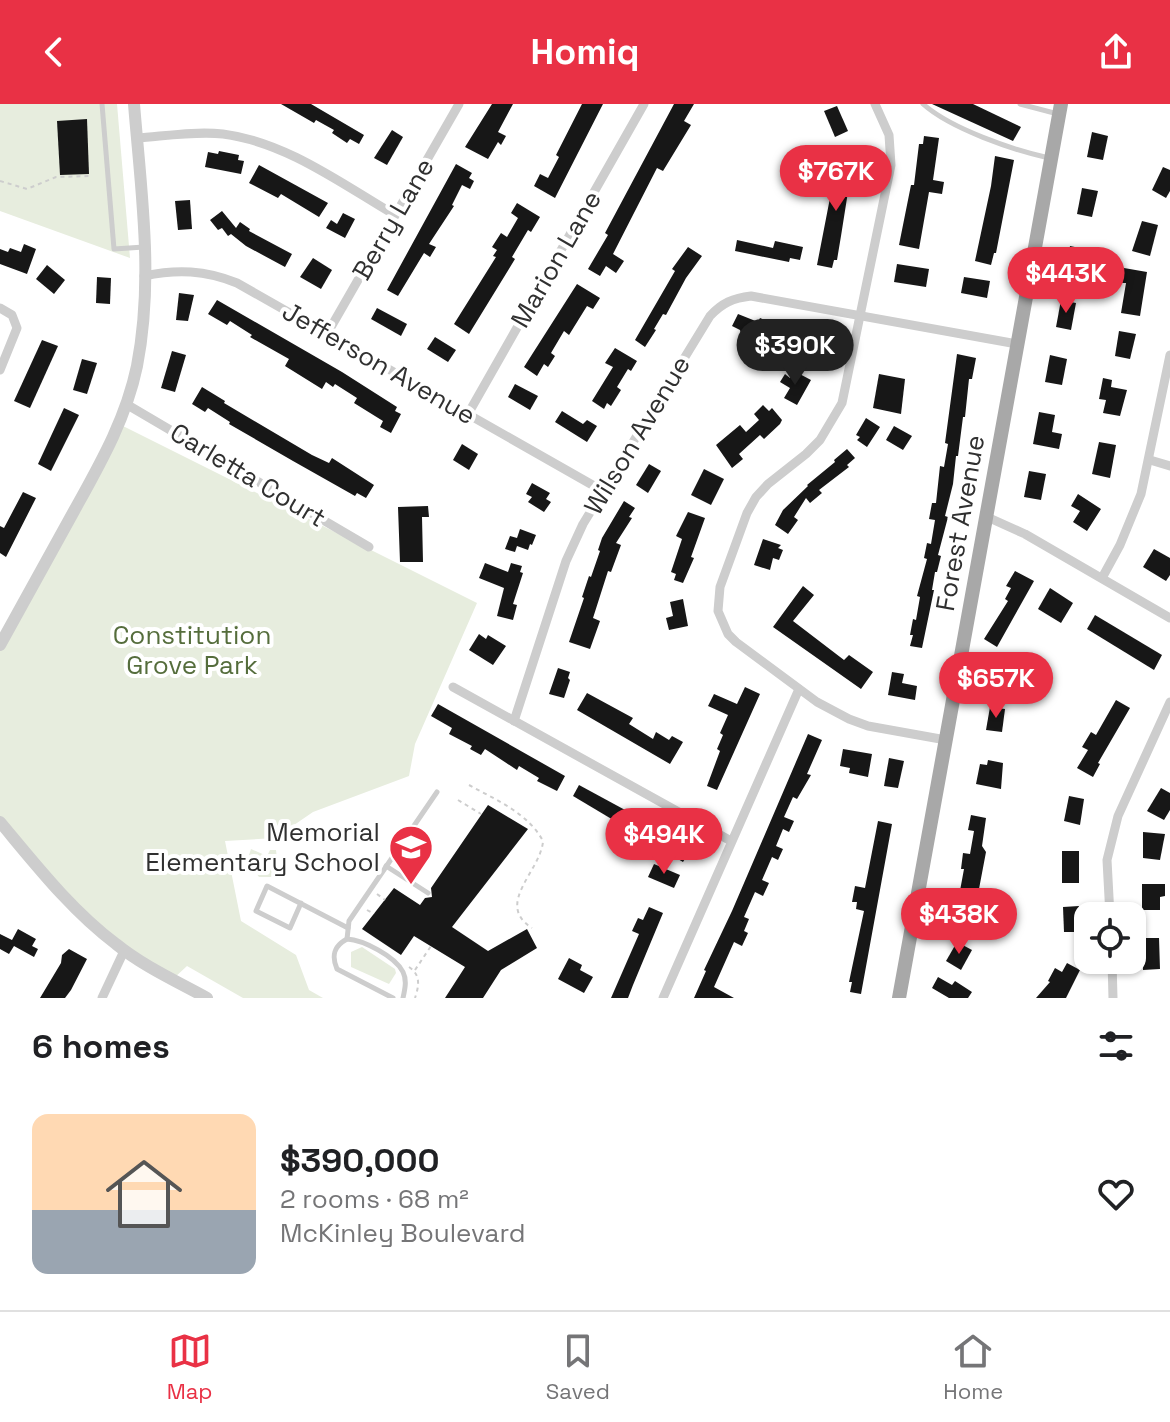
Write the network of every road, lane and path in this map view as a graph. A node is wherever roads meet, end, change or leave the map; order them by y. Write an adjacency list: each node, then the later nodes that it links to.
1 (102, 104): 14 (lane)
2 (134, 104): 9 (street)
3 (459, 104): 13 (street, Berry Lane)
4 (644, 104): 23 (street, Marion Lane)
5 (875, 104): 17 (street)
6 (923, 104): 10 (lane)
7 (1020, 104): 8 (lane)
8 (1060, 109): 10 (main road, Forest Avenue)
9 (137, 138): 13 (street); 14 (street)
10 (1051, 158): 19 (main road, Forest Avenue)
11 (91, 176): 12 (path)
12 (0, 181)
13 (395, 215): 18 (street, Berry Lane)
14 (146, 247): 15 (street)
15 (144, 276): 18 (street, Jefferson Avenue); 22 (street)
16 (0, 308): 21 (street)
17 (860, 315): 19 (street, Wilson Avenue); 26 (street, Wilson Avenue); 33 (street)
18 (327, 334): 23 (street, Jefferson Avenue)
19 (1017, 344): 27 (main road, Forest Avenue)
20 (1170, 355): 24 (street)
21 (0, 370)
22 (126, 404): 28 (street, Carletta Court); 31 (street)
23 (468, 414): 26 (street, Jefferson Avenue)
24 (1150, 460): 25 (street); 29 (street)
25 (1170, 466)
26 (603, 491): 35 (street, Wilson Avenue)
27 (985, 516): 29 (street); 36 (main road, Forest Avenue)
28 (369, 547)
29 (1102, 578): 30 (street)
30 (1170, 618)
31 (0, 645)
32 (453, 687): 35 (street)
33 (799, 689): 36 (street); 42 (street)
34 (1170, 702): 47 (street)
35 (514, 721): 42 (street)
36 (946, 740): 65 (main road, Forest Avenue)
37 (469, 785): 52 (path)
38 (437, 792): 43 (lane)
39 (458, 800): 40 (path)
40 (481, 814)
41 (1, 824): 55 (street)
42 (731, 841): 64 (street)
43 (386, 866): 45 (lane); 51 (lane)
44 (372, 891): 46 (path)
45 (428, 893)
46 (385, 900)
47 (1109, 902)
48 (301, 903): 48 (lane); 51 (lane)
49 (362, 907): 50 (path)
50 (374, 914)
51 (348, 928): 53 (lane)
52 (532, 928)
53 (347, 939): 61 (lane); 62 (lane)
54 (431, 946): 57 (path)
55 (124, 951): 59 (street); 60 (street)
56 (399, 960): 57 (path)
57 (414, 971): 63 (path)
58 (1112, 974): 66 (street)
59 (102, 998)
60 (207, 998)
61 (393, 998)
62 (403, 998)
63 (415, 998)
64 (663, 998)
65 (899, 998)
66 (1113, 998)

